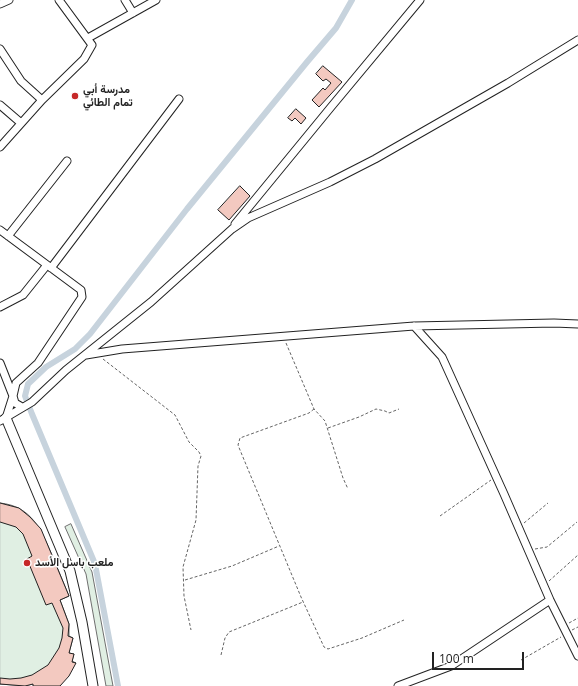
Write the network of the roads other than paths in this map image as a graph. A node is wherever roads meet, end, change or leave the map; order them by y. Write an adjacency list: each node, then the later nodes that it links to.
1 (9, 0): 6 (street)
2 (59, 0): 8 (street)
3 (125, 0): 7 (street)
4 (156, 0): 7 (street)
5 (420, 0): 17 (street)
6 (0, 4)
7 (133, 13): 8 (street)
8 (88, 38): 12 (street)
9 (578, 40): 17 (street)
10 (0, 48): 12 (street)
11 (179, 99): 20 (street)
12 (42, 100): 14 (street)
13 (0, 105): 14 (street)
14 (21, 124): 15 (street)
15 (0, 147)
16 (67, 161): 19 (street)
17 (232, 229): 24 (street)
18 (0, 230): 19 (street)
19 (8, 236): 20 (street)
20 (49, 266): 21 (street); 26 (street)
21 (0, 307)
22 (578, 324): 23 (street)
23 (414, 326): 24 (street); 29 (street)
24 (84, 356): 27 (street)
25 (0, 363): 26 (street)
26 (13, 396): 27 (street); 28 (street)
27 (22, 407): 28 (street)
28 (3, 419): 31 (main road)
29 (550, 600): 30 (street); 32 (street)
30 (578, 656)
31 (93, 686)
32 (398, 686)

